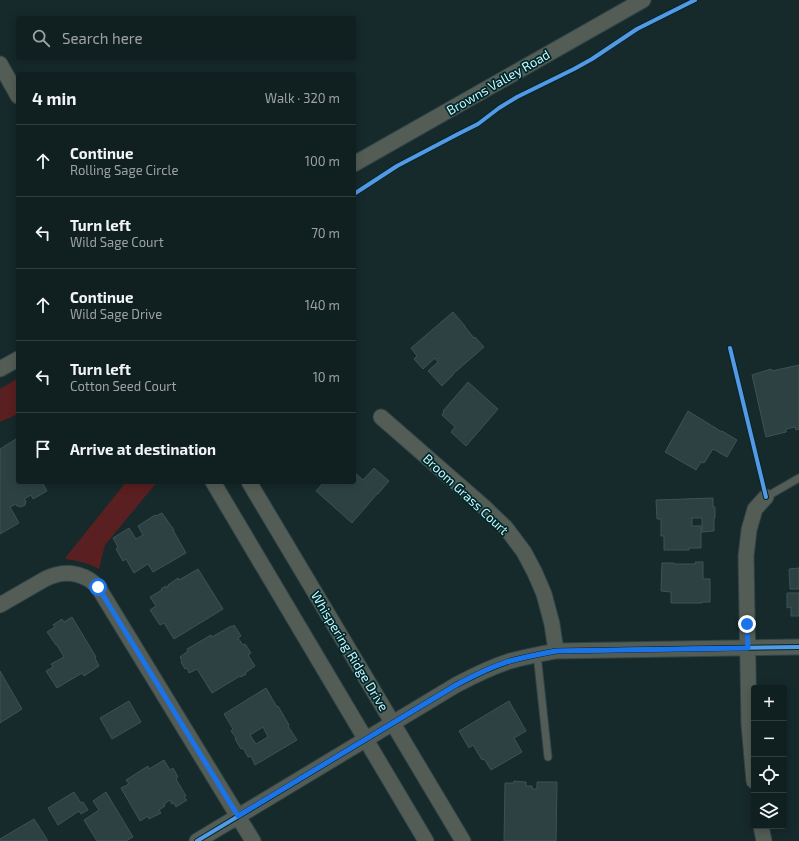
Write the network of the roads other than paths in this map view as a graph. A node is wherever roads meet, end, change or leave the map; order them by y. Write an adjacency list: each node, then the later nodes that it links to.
1 (643, 0): 4 (street, Browns Valley Road)
2 (0, 64): 3 (street)
3 (16, 92)
4 (356, 163)
5 (16, 360): 6 (street)
6 (0, 370)
7 (381, 417): 15 (street, Broom Grass Court)
8 (799, 478): 11 (lane)
9 (214, 484): 18 (street)
10 (251, 484): 17 (street, Whispering Ridge Drive)
11 (766, 497): 14 (street)
12 (0, 606): 21 (street)
13 (799, 647): 14 (street)
14 (748, 648): 15 (street); 20 (street)
15 (556, 651): 16 (street)
16 (537, 654): 17 (street); 19 (lane)
17 (393, 723): 18 (street); 26 (street, Whispering Ridge Drive)
18 (366, 739): 21 (street); 25 (street)
19 (548, 757)
20 (752, 757)
21 (238, 816): 23 (street); 24 (street)
22 (762, 829): 27 (street)
23 (197, 841)
24 (253, 841)
25 (426, 841)
26 (463, 841)
27 (764, 841)

